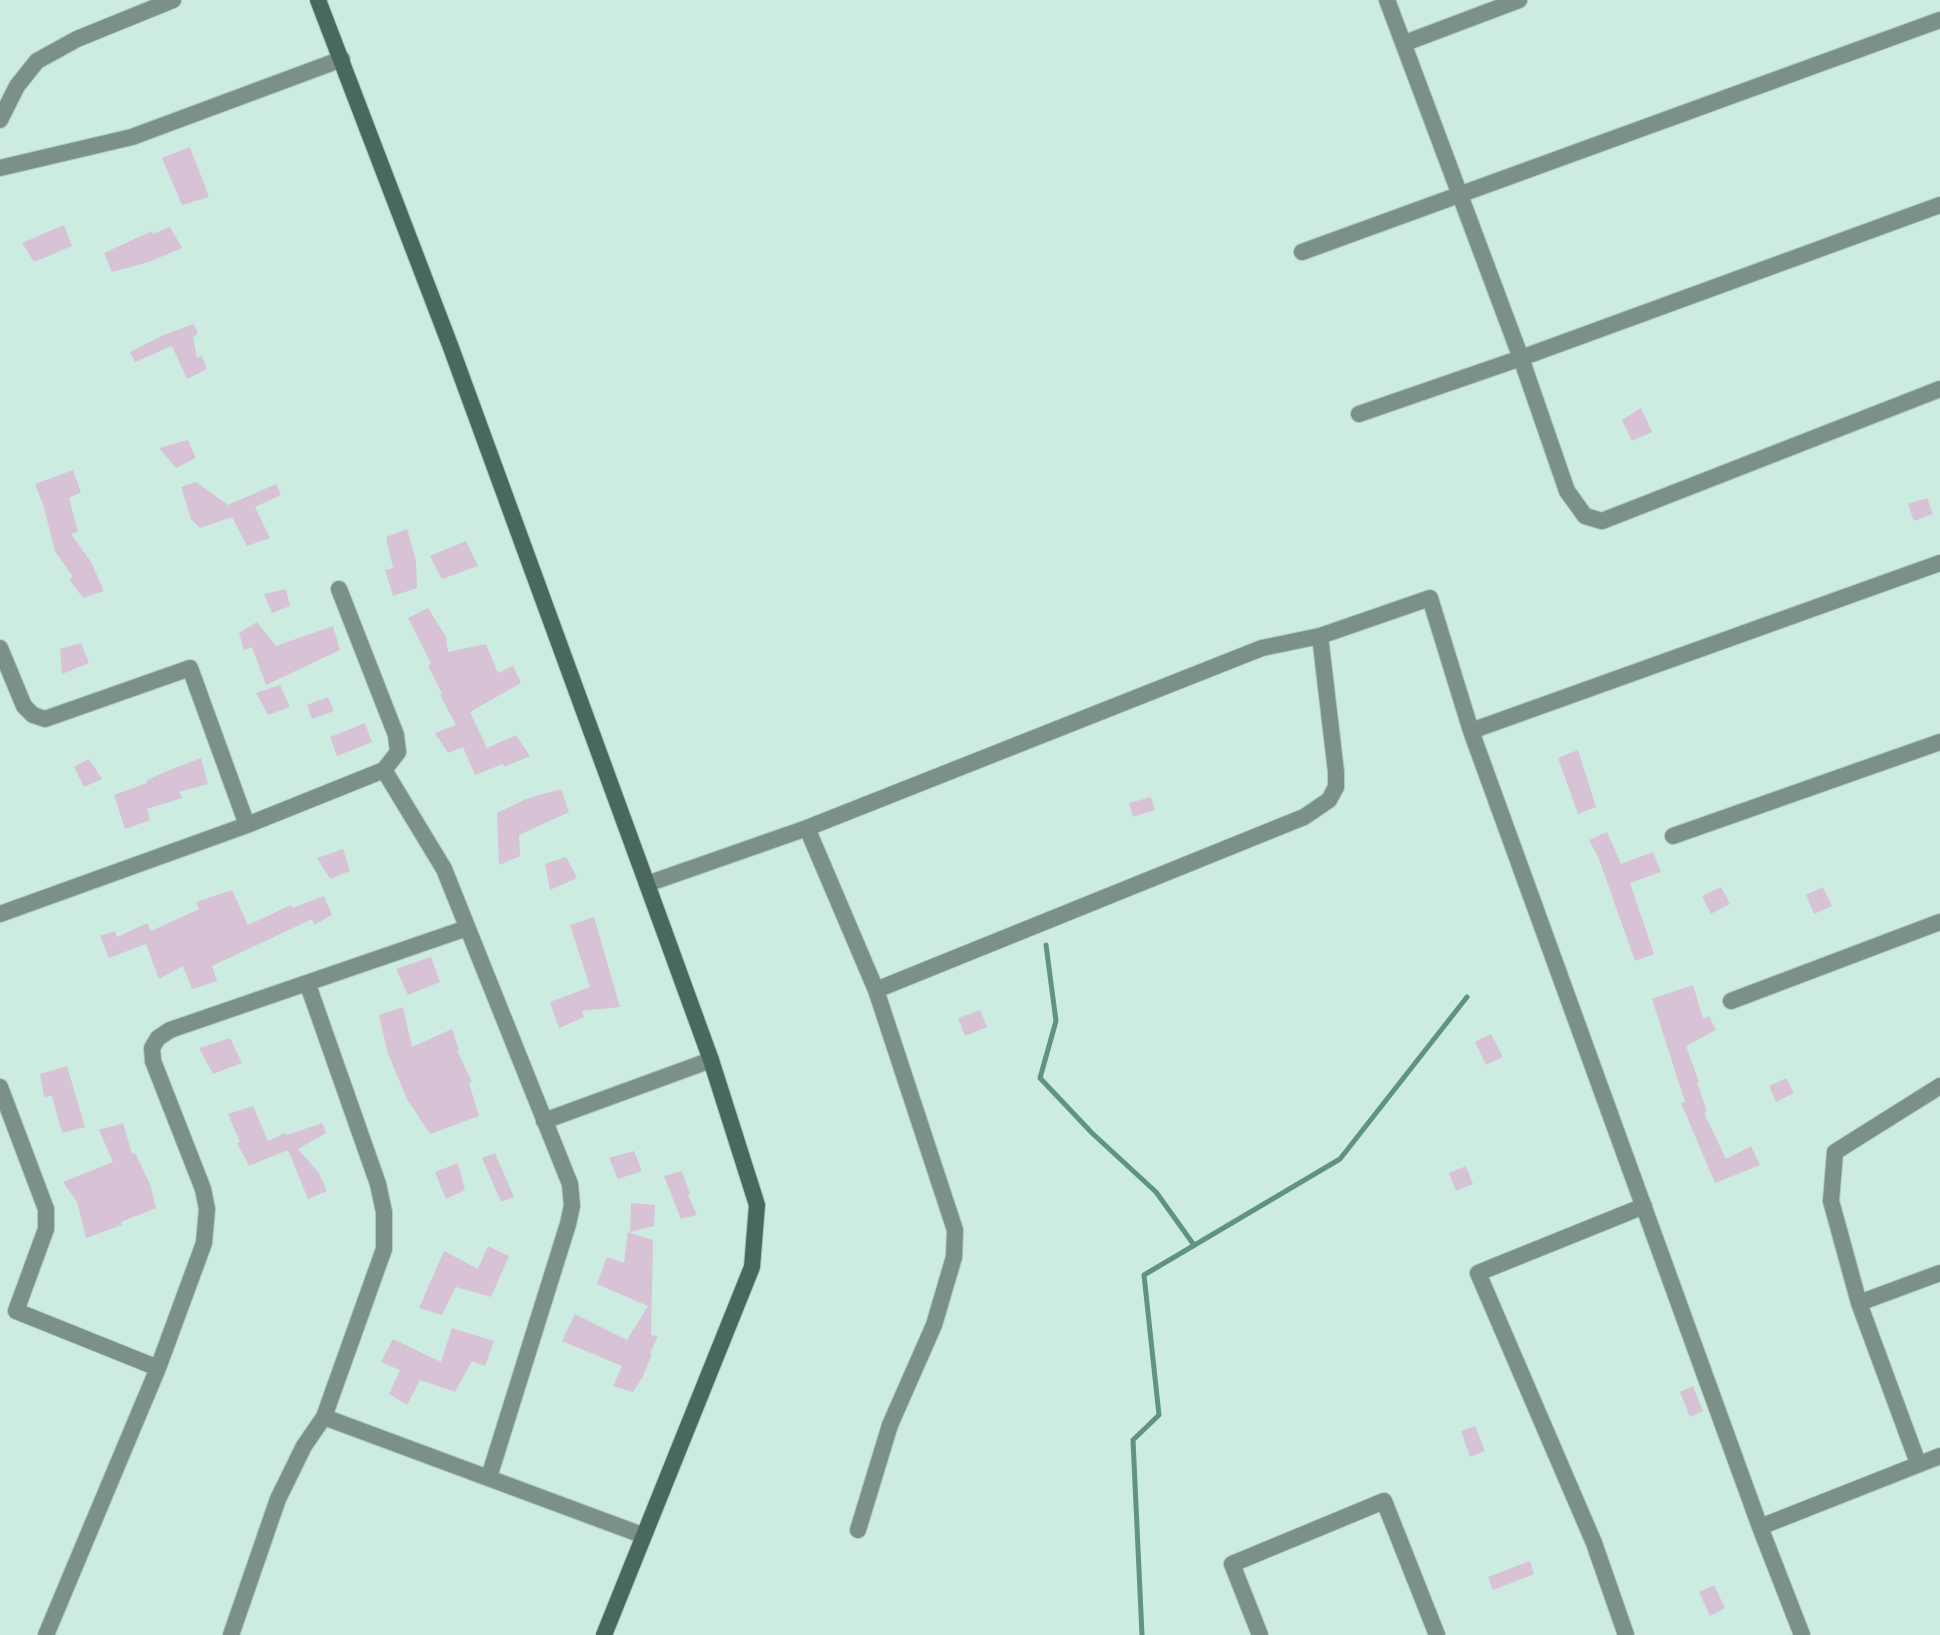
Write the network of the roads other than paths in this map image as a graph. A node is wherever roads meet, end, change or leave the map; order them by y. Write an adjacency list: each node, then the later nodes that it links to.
1 (173, 0): 8 (street)
2 (318, 0): 7 (street)
3 (1387, 0): 6 (street)
4 (1519, 0): 6 (street)
5 (1940, 20): 10 (street)
6 (1405, 43): 10 (street)
7 (342, 59): 9 (street); 26 (street)
8 (0, 120)
9 (0, 168)
10 (1460, 196): 12 (street); 13 (street)
11 (1940, 205): 13 (street)
12 (1302, 252)
13 (1521, 358): 14 (street); 15 (street)
14 (1940, 389)
15 (1359, 414)
16 (1940, 563): 20 (street)
17 (339, 589): 22 (street)
18 (1320, 636): 20 (street); 24 (street); 31 (street)
19 (0, 648): 23 (street)
20 (1471, 731): 37 (street)
21 (1940, 742): 25 (street)
22 (384, 770): 23 (street); 29 (street)
23 (247, 825): 27 (street)
24 (807, 828): 26 (street); 31 (street)
25 (1673, 836)
26 (647, 884): 33 (street)
27 (0, 914)
28 (1940, 922): 32 (street)
29 (467, 928): 30 (street); 36 (street)
30 (308, 985): 40 (street); 41 (street)
31 (876, 990): 46 (street)
32 (1731, 1001)
33 (711, 1060): 36 (street); 47 (street)
34 (1940, 1086): 39 (street)
35 (0, 1087): 40 (street)
36 (544, 1121): 44 (street)
37 (1644, 1206): 45 (street); 53 (street)
38 (1940, 1273): 39 (street)
39 (1859, 1303): 43 (street)
40 (158, 1368): 48 (street)
41 (324, 1417): 44 (street); 49 (street)
42 (1940, 1456): 43 (street)
43 (1918, 1463): 45 (street)
44 (489, 1477): 47 (street)
45 (1760, 1527): 54 (street)
46 (858, 1530)
47 (642, 1535): 50 (street)
48 (46, 1635)
49 (231, 1635)
50 (604, 1635)
51 (1260, 1635): 52 (street)
52 (1437, 1635)
53 (1626, 1635)
54 (1802, 1635)

